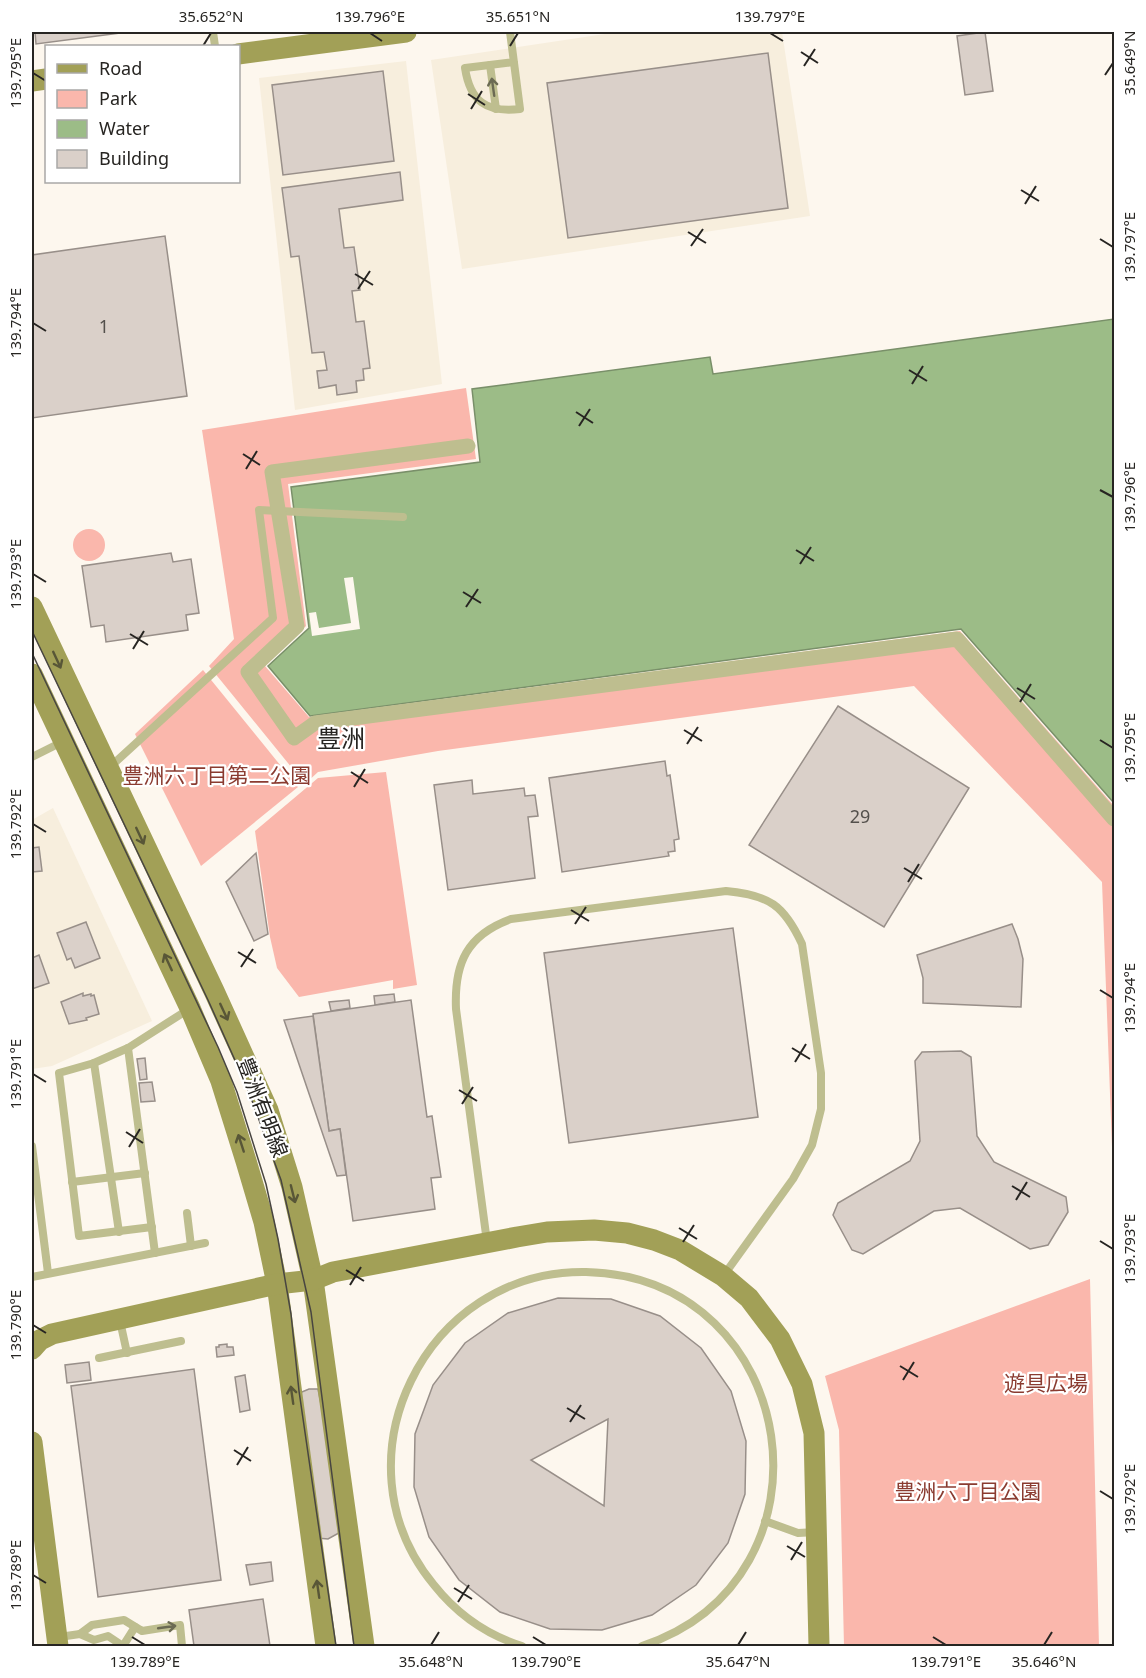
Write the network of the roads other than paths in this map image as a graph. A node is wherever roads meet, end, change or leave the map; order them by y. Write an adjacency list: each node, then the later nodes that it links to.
1 (394, 32): 3 (main road)
2 (510, 32): 4 (lane)
3 (240, 54)
4 (514, 62): 5 (lane); 6 (lane)
5 (490, 65): 6 (lane, one-way to 5); 6 (lane)
6 (496, 109)
7 (468, 446): 8 (street)
8 (278, 511): 9 (lane); 14 (lane); 15 (street)
9 (404, 517)
10 (32, 607): 14 (main road, 豊洲有明線, one-way to 14)
11 (32, 674): 12 (main road, 豊洲有明線)
12 (63, 742): 13 (lane); 16 (main road, 豊洲有明線, one-way to 12)
13 (32, 757)
14 (108, 769): 33 (main road, 豊洲有明線, one-way to 33)
15 (1114, 819)
16 (190, 1008): 17 (lane); 34 (main road, 豊洲有明線, one-way to 16)
17 (128, 1048): 18 (lane); 20 (lane)
18 (94, 1063): 21 (lane); 22 (lane)
19 (32, 1146): 30 (lane)
20 (144, 1173): 21 (lane); 24 (lane)
21 (111, 1177): 22 (lane); 25 (lane)
22 (72, 1182): 25 (lane)
23 (186, 1213): 28 (lane)
24 (152, 1227): 25 (lane); 29 (lane)
25 (119, 1232)
26 (488, 1242): 31 (main road); 31 (lane); 33 (main road)
27 (205, 1243): 28 (lane)
28 (190, 1246): 29 (lane)
29 (155, 1253): 30 (lane)
30 (48, 1273): 32 (lane)
31 (723, 1276): 42 (main road)
32 (32, 1277)
33 (313, 1280): 34 (main road); 49 (main road, 豊洲有明線)
34 (277, 1284): 35 (main road); 48 (main road, 豊洲有明線, one-way to 34)
35 (120, 1319): 37 (main road); 38 (lane)
36 (181, 1341): 38 (lane)
37 (32, 1349)
38 (127, 1353): 39 (lane)
39 (99, 1358)
40 (32, 1442): 45 (main road)
41 (765, 1521): 42 (lane); 50 (lane); 51 (lane)
42 (817, 1532): 52 (main road)
43 (135, 1627): 44 (lane); 46 (lane); 47 (lane, one-way to 47)
44 (80, 1634): 45 (lane); 46 (lane)
45 (58, 1642)
46 (123, 1646)
47 (182, 1647)
48 (326, 1647)
49 (364, 1647)
50 (522, 1647)
51 (642, 1647)
52 (819, 1647)

